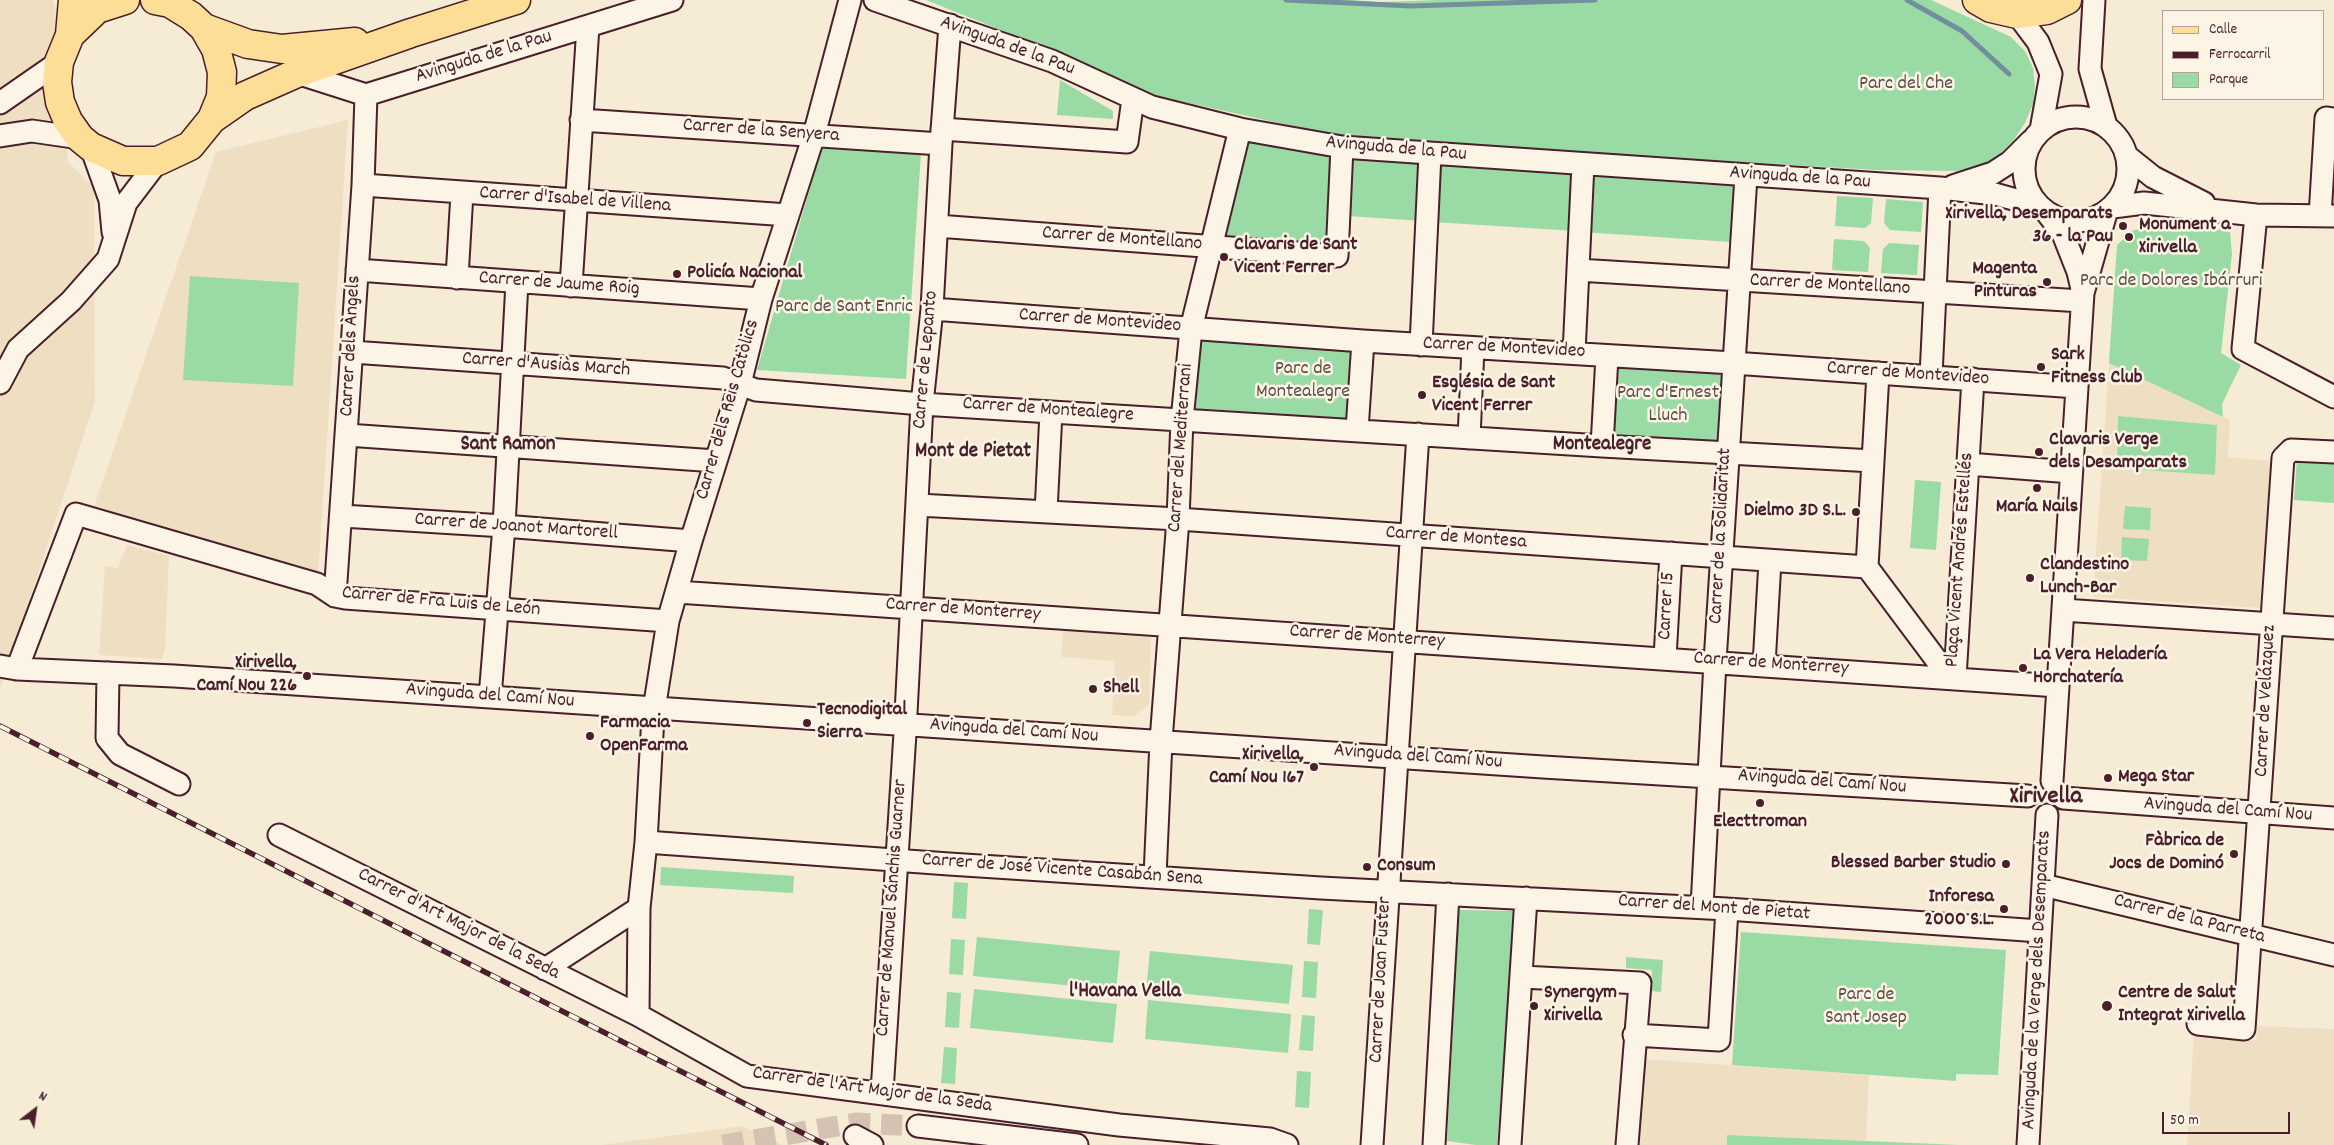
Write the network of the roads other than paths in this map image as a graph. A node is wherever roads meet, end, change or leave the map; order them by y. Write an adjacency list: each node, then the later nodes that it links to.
1 (74, 0): 16 (main road)
2 (125, 0): 16 (main road)
3 (155, 0): 12 (main road)
4 (516, 0): 15 (main road)
5 (672, 0): 14 (street, Avinguda de la Pau)
6 (850, 0): 27 (street, Carrer dels Reis Catòlics)
7 (875, 0): 13 (street, Avinguda de la Pau)
8 (1976, 0): 11 (main road)
9 (2067, 0): 11 (main road)
10 (2094, 0): 25 (street)
11 (2016, 14): 28 (street)
12 (194, 15): 15 (main road); 23 (main road)
13 (950, 25): 20 (street, Avinguda de la Pau); 30 (street, Carrer de Lepanto)
14 (588, 26): 19 (street, Avinguda de la Pau); 24 (street)
15 (410, 33): 18 (main road)
16 (70, 35): 17 (main road)
17 (59, 62): 21 (street); 31 (main road)
18 (298, 73): 19 (street); 23 (main road)
19 (366, 95): 38 (street, Carrer dels Àngels)
20 (1133, 99): 26 (street, Avinguda de la Pau); 30 (street, Carrer de la Senyera)
21 (0, 104)
22 (2330, 118): 47 (street)
23 (212, 119): 35 (main road)
24 (581, 120): 27 (street, Carrer de la Senyera); 41 (street)
25 (2106, 126): 28 (street); 34 (street)
26 (1240, 130): 32 (street, Avinguda de la Pau); 50 (street, Carrer del Mediterrani)
27 (814, 135): 30 (street, Carrer de la Senyera); 45 (street, Carrer dels Reis Catòlics)
28 (2037, 135): 39 (street, Avinguda de la Pau); 42 (street)
29 (0, 136): 31 (street)
30 (941, 136): 48 (street, Carrer de Lepanto)
31 (86, 143): 35 (main road); 49 (street)
32 (1342, 147): 33 (street, Avinguda de la Pau); 50 (street, Carrer de Montellano)
33 (1430, 154): 36 (street, Avinguda de la Pau); 63 (street)
34 (2128, 157): 43 (street); 44 (street)
35 (158, 161): 49 (street)
36 (1583, 164): 37 (street, Avinguda de la Pau); 52 (street)
37 (1746, 176): 39 (street, Avinguda de la Pau); 54 (street, Carrer de la Solidaritat)
38 (363, 185): 40 (street, Carrer d'Isabel de Villena); 51 (street, Carrer dels Àngels)
39 (1940, 188): 42 (street, Avinguda de la Pau); 57 (street)
40 (462, 193): 41 (street, Carrer d'Isabel de Villena); 53 (street)
41 (576, 201): 45 (street, Carrer d'Isabel de Villena); 56 (street)
42 (2043, 209): 43 (street); 58 (street)
43 (2110, 210): 44 (street); 58 (street)
44 (2220, 211): 46 (street)
45 (788, 215): 59 (street, Carrer dels Reis Catòlics)
46 (2256, 216): 47 (street); 77 (street)
47 (2327, 216)
48 (937, 226): 50 (street, Carrer de Montellano); 60 (street, Carrer de Lepanto)
49 (114, 237): 66 (street)
50 (1212, 247): 61 (street, Carrer del Mediterrani)
51 (356, 270): 53 (street, Carrer de Jaume Roig); 65 (street, Carrer dels Àngels)
52 (1578, 270): 54 (street, Carrer de Montellano); 67 (street)
53 (457, 278): 55 (street, Carrer de Jaume Roig)
54 (1739, 280): 57 (street, Carrer de Montellano); 69 (street, Carrer de la Solidaritat)
55 (517, 282): 56 (street, Carrer de Jaume Roig); 70 (street)
56 (571, 286): 59 (street, Carrer de Jaume Roig)
57 (1935, 292): 58 (street, Carrer de Montellano); 72 (street)
58 (2082, 297): 76 (street)
59 (761, 299): 75 (street, Carrer dels Reis Catòlics)
60 (932, 309): 61 (street, Carrer de Montevideo); 78 (street, Carrer de Lepanto)
61 (1191, 329): 62 (street, Carrer de Montevideo); 80 (street, Carrer del Mediterrani)
62 (1363, 341): 63 (street, Carrer de Montevideo); 81 (street)
63 (1421, 344): 64 (street, Carrer de Montevideo)
64 (1473, 348): 67 (street, Carrer de Montevideo); 84 (street)
65 (352, 352): 70 (street, Carrer d'Ausiàs March); 83 (street, Carrer dels Àngels)
66 (9, 353): 74 (street)
67 (1574, 354): 68 (street, Carrer de Montevideo)
68 (1607, 356): 69 (street, Carrer de Montevideo); 86 (street)
69 (1733, 363): 71 (street, Carrer de Montevideo); 88 (street, Carrer de la Solidaritat)
70 (513, 365): 75 (street, Carrer d'Ausiàs March); 85 (street)
71 (1878, 373): 72 (street, Carrer de Montevideo); 90 (street)
72 (1931, 376): 73 (street, Carrer de Montevideo)
73 (1973, 379): 76 (street, Carrer de Montevideo); 91 (street, Plaça Vicent Andrés Estellés)
74 (0, 383)
75 (740, 384): 78 (street, Carrer de Montealegre); 89 (street, Carrer dels Reis Catòlics)
76 (2077, 387): 92 (street)
77 (2334, 397)
78 (922, 404): 79 (street, Carrer de Montealegre); 93 (street, Carrer de Lepanto)
79 (1051, 412): 80 (street, Carrer de Montealegre); 94 (street)
80 (1182, 420): 81 (street, Carrer de Montealegre); 96 (street, Carrer del Mediterrani)
81 (1357, 430): 82 (street, Carrer de Montealegre)
82 (1418, 434): 84 (street, Carrer de Montealegre); 98 (street, Carrer de Joan Fuster)
83 (347, 435): 85 (street); 95 (street, Carrer dels Àngels)
84 (1469, 438): 86 (street, Carrer de Montealegre)
85 (508, 446): 89 (street); 97 (street)
86 (1602, 446): 88 (street, Carrer de Montealegre)
87 (2334, 452): 110 (street, Carrer de Velázquez)
88 (1727, 454): 90 (street, Carrer de Montealegre); 101 (street, Carrer de la Solidaritat)
89 (716, 461): 99 (street, Carrer dels Reis Catòlics)
90 (1873, 461): 103 (street)
91 (1968, 464): 92 (street); 119 (street, Plaça Vicent Andrés Estellés)
92 (2071, 472): 108 (street)
93 (918, 505): 94 (street, Carrer de Montesa); 106 (street, Carrer de Lepanto)
94 (1046, 512): 96 (street, Carrer de Montesa)
95 (342, 516): 97 (street, Carrer de Joanot Martorell); 105 (street, Carrer dels Àngels)
96 (1178, 519): 98 (street, Carrer de Montesa); 111 (street, Carrer del Mediterrani)
97 (504, 526): 99 (street, Carrer de Joanot Martorell); 107 (street)
98 (1411, 536): 100 (street, Carrer de Montesa); 113 (street, Carrer de Joan Fuster)
99 (691, 540): 104 (street, Carrer dels Reis Catòlics)
100 (1671, 553): 101 (street, Carrer de Montesa); 114 (street, Carrer 15)
101 (1721, 556): 102 (street, Carrer de Montesa); 115 (street, Carrer de la Solidaritat)
102 (1770, 561): 103 (street, Carrer de Montesa); 116 (street)
103 (1867, 567): 119 (street, Plaça Vicent Andrés Estellés)
104 (676, 592): 106 (street, Carrer de Monterrey); 109 (street, Carrer dels Reis Catòlics)
105 (336, 596): 107 (street, Carrer de Fra Luis de León); 117 (street, Carrer de Fra Luis de León)
106 (910, 608): 111 (street, Carrer de Monterrey); 123 (street, Carrer de Lepanto)
107 (498, 610): 109 (street, Carrer de Fra Luis de León); 121 (street)
108 (2063, 610): 110 (street); 120 (street)
109 (668, 621): 122 (street, Carrer dels Reis Catòlics)
110 (2271, 624): 112 (street); 130 (street, Carrer de Velázquez)
111 (1170, 625): 113 (street, Carrer de Monterrey); 124 (street, Carrer del Mediterrani)
112 (2334, 628)
113 (1404, 640): 114 (street, Carrer de Monterrey); 125 (street, Carrer de Joan Fuster)
114 (1665, 658): 115 (street, Carrer de Monterrey)
115 (1714, 662): 116 (street, Carrer de Monterrey); 126 (street, Carrer de la Solidaritat)
116 (1764, 665): 119 (street, Carrer de Monterrey)
117 (8, 667): 118 (street, Avinguda del Camí Nou)
118 (108, 673): 121 (street, Avinguda del Camí Nou); 127 (street)
119 (1955, 678): 120 (street, Carrer de Monterrey)
120 (2058, 686): 128 (street)
121 (490, 697): 122 (street, Avinguda del Camí Nou)
122 (654, 708): 123 (street, Avinguda del Camí Nou); 134 (street, Carrer dels Reis Catòlics)
123 (906, 725): 124 (street, Avinguda del Camí Nou); 135 (street, Carrer de Manuel Sánchis Guarner)
124 (1161, 742): 125 (street, Avinguda del Camí Nou); 136 (street, Carrer del Mediterrani)
125 (1396, 756): 126 (street, Avinguda del Camí Nou); 138 (street, Carrer de Joan Fuster)
126 (1710, 776): 129 (street, Avinguda del Camí Nou); 141 (street, Carrer de la Solidaritat)
127 (179, 784)
128 (2057, 790): 129 (street); 130 (street, Avinguda del Camí Nou); 131 (street)
129 (2028, 796): 131 (street)
130 (2260, 814): 132 (street, Avinguda del Camí Nou); 145 (street, Carrer de Velázquez)
131 (2047, 815): 137 (street, Avinguda de la Verge dels Desemparats)
132 (2334, 818)
133 (279, 836): 147 (street, Carrer d'Art Major de la Seda)
134 (646, 842): 135 (street, Carrer de José Vicente Casabán Sena); 142 (street, Carrer dels Reis Catòlics)
135 (896, 860): 136 (street, Carrer de José Vicente Casabán Sena); 152 (street, Carrer de Manuel Sánchis Guarner)
136 (1155, 876): 138 (street, Carrer de José Vicente Casabán Sena)
137 (2043, 885): 144 (street, Avinguda de la Verge dels Desemparats); 145 (street, Carrer de la Parreta)
138 (1388, 891): 139 (street, Carrer del Mont de Pietat); 158 (street, Carrer de Joan Fuster)
139 (1448, 894): 140 (street, Carrer del Mont de Pietat); 159 (street)
140 (1526, 898): 141 (street, Carrer del Mont de Pietat); 148 (street)
141 (1702, 907): 143 (street, Carrer del Mont de Pietat)
142 (639, 908): 147 (street); 149 (street, Carrer dels Reis Catòlics)
143 (1727, 909): 144 (street, Carrer del Mont de Pietat); 151 (street)
144 (2040, 932): 162 (street, Avinguda de la Verge dels Desemparats)
145 (2251, 936): 146 (street, Carrer de la Parreta); 150 (street, Carrer de Velázquez)
146 (2334, 955)
147 (545, 969): 149 (street, Carrer d'Art Major de la Seda)
148 (1522, 977): 151 (street); 160 (street)
149 (638, 1015): 152 (street, Carrer de l'Art Major de la Seda)
150 (2198, 1024)
151 (1634, 1035): 161 (street)
152 (882, 1092): 153 (street, Carrer de l'Art Major de la Seda)
153 (1119, 1125): 155 (street, Carrer de l'Art Major de la Seda); 157 (street, Carrer de l'Art Major de la Seda)
154 (918, 1126): 155 (street, Carrer de l'Art Major de la Seda)
155 (1054, 1141): 156 (street, Carrer de l'Art Major de la Seda)
156 (1078, 1145)
157 (1287, 1145)
158 (1372, 1145)
159 (1434, 1145)
160 (1510, 1145)
161 (1627, 1145)
162 (2028, 1145)

